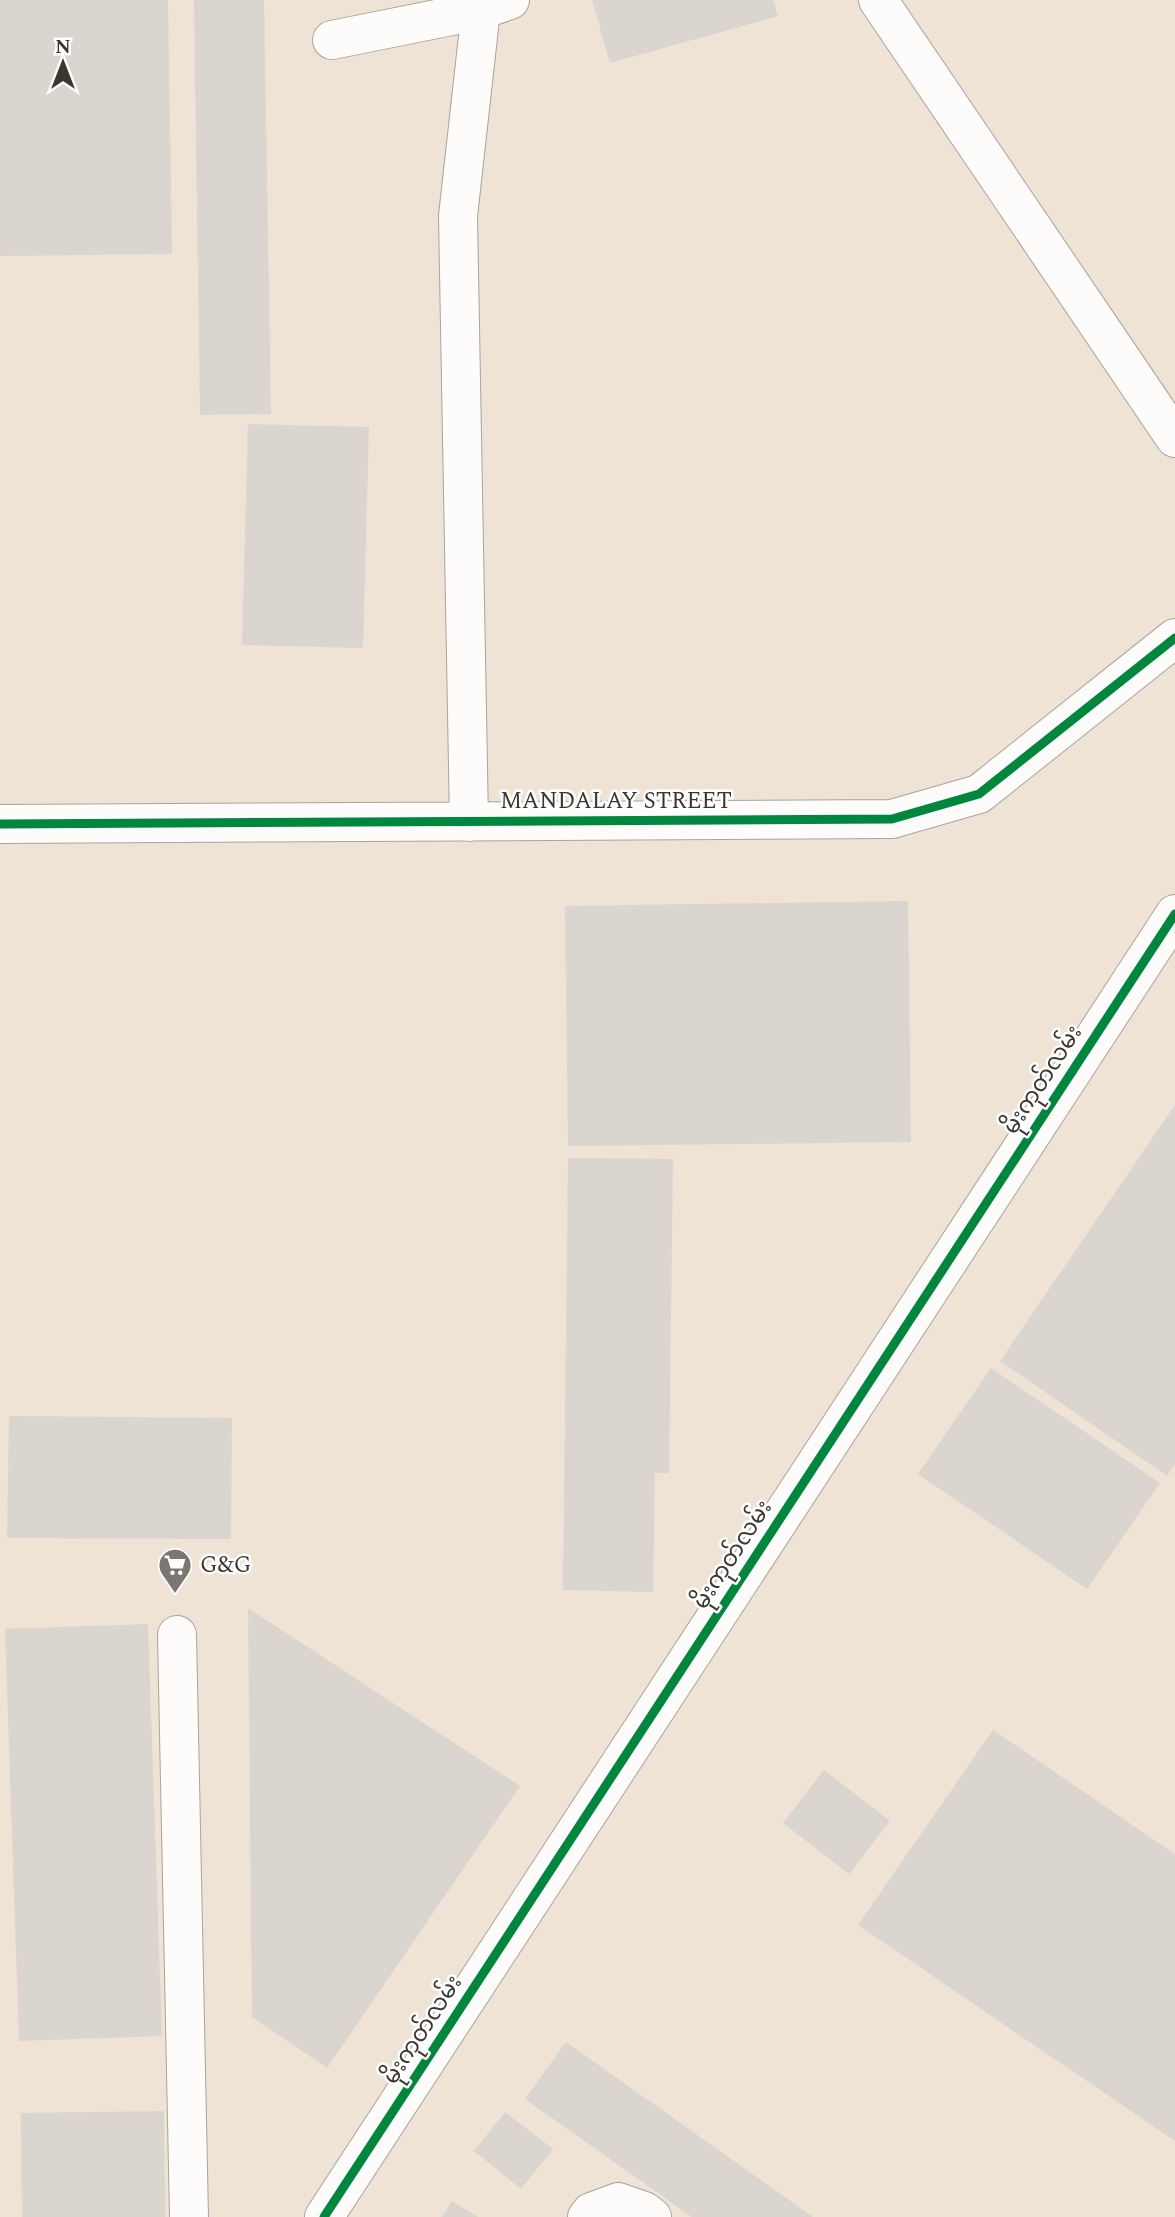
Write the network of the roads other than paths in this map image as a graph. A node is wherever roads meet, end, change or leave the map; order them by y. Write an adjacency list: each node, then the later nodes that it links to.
1 (878, 0): 4 (street)
2 (496, 5): 3 (street); 6 (street)
3 (332, 40)
4 (1175, 438)
5 (1175, 638): 6 (street, MANDALAY STREET)
6 (469, 822): 7 (street, MANDALAY STREET)
7 (0, 824)
8 (1175, 914): 11 (street, မိုးကုတ်လမ်း)
9 (177, 1635): 10 (street)
10 (189, 2217)
11 (324, 2217)
12 (587, 2217): 13 (street)
13 (652, 2217)

